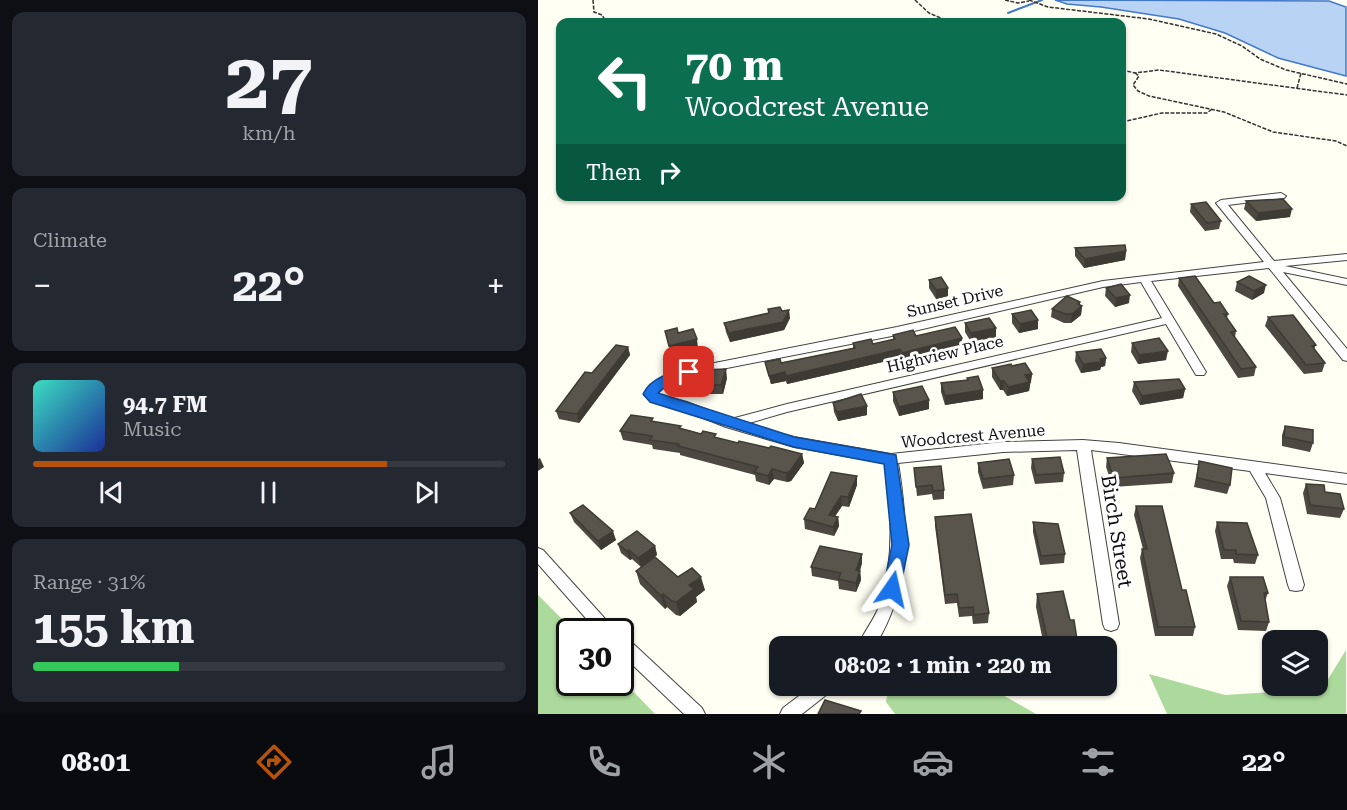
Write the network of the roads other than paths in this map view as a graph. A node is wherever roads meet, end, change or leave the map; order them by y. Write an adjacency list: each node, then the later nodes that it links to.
1 (1281, 196): 3 (street)
2 (1346, 257): 3 (street, Sunset Drive)
3 (1272, 266): 4 (street, Sunset Drive); 5 (street); 7 (street)
4 (1145, 279): 6 (street); 9 (street, Sunset Drive)
5 (1346, 282)
6 (1168, 320): 8 (street); 10 (street, Highview Place)
7 (1346, 357)
8 (1200, 372)
9 (652, 390): 10 (street, Woodcrest Avenue)
10 (732, 424): 12 (street, Woodcrest Avenue)
11 (1082, 445): 12 (street, Woodcrest Avenue); 13 (street, Woodcrest Avenue); 18 (street, Birch Street)
12 (891, 459): 19 (street)
13 (1254, 466): 14 (street, Woodcrest Avenue); 16 (street)
14 (1346, 479)
15 (538, 554): 17 (street)
16 (1296, 585)
17 (597, 618)
18 (1111, 624)
19 (872, 636)
20 (634, 655): 22 (street)
21 (812, 696): 23 (street)
22 (696, 714)
23 (789, 714)

